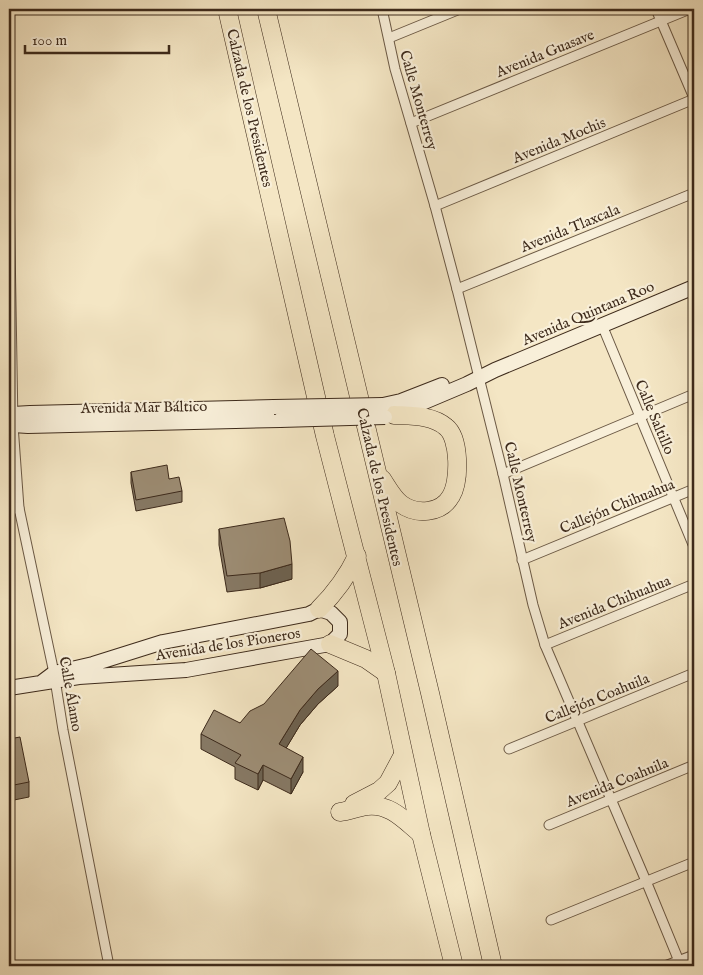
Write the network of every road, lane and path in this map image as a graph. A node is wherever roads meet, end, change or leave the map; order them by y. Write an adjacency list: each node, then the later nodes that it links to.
1 (227, 9): 31 (highway, Calzada de los Presidentes)
2 (266, 9): 24 (highway, Calzada de los Presidentes)
3 (382, 9): 8 (street, Calle Monterrey)
4 (460, 9): 8 (street)
5 (656, 9): 7 (street)
6 (690, 9): 7 (street, Avenida Guasave)
7 (661, 20): 9 (street); 10 (street, Avenida Guasave)
8 (389, 38): 10 (street, Calle Monterrey)
9 (694, 99): 13 (street, Avenida Mochis)
10 (411, 123): 13 (street, Calle Monterrey)
11 (9, 183): 14 (street, Calle Álamo)
12 (694, 193): 16 (street, Avenida Tlaxcala)
13 (435, 206): 16 (street, Calle Monterrey)
14 (10, 262): 18 (street, Calle Álamo)
15 (694, 287): 17 (street, Avenida Quintana Roo)
16 (457, 289): 19 (street, Calle Monterrey)
17 (602, 325): 19 (street, Avenida Quintana Roo); 22 (street, Calle Saltillo)
18 (11, 343): 23 (street, Calle Álamo)
19 (478, 376): 21 (street, Avenida Quintana Roo); 25 (street, Calle Monterrey)
20 (694, 394): 22 (street)
21 (387, 413): 23 (street, Avenida Mar Báltico, bridge); 24 (highway)
22 (640, 416): 25 (street); 27 (street, Calle Saltillo)
23 (11, 420): 28 (street, Calle Álamo)
24 (376, 470): 57 (highway, Calzada de los Presidentes)
25 (503, 474): 32 (street, Calle Monterrey)
26 (694, 490): 27 (street, Callejón Chihuahua)
27 (674, 498): 30 (street, Calle Saltillo); 32 (street, Callejón Chihuahua)
28 (19, 508): 29 (street); 41 (street, Calle Álamo)
29 (9, 510)
30 (694, 547)
31 (356, 556): 34 (highway); 38 (highway, Calzada de los Presidentes)
32 (522, 560): 36 (street, Calle Monterrey)
33 (694, 584): 36 (street, Avenida Chihuahua)
34 (319, 609): 35 (street); 37 (street, Avenida de los Pioneros)
35 (330, 644): 38 (highway); 40 (street, Avenida de los Pioneros)
36 (545, 646): 43 (street, Calle Monterrey)
37 (115, 657): 40 (street); 41 (street, Avenida de los Pioneros)
38 (386, 673): 45 (highway, Calzada de los Presidentes)
39 (694, 673): 43 (street, Callejón Coahuila)
40 (118, 674): 41 (street, Avenida de los Pioneros)
41 (50, 678): 42 (street, Avenida de los Pioneros); 55 (street, Calle Álamo)
42 (9, 688)
43 (578, 721): 44 (street, Callejón Coahuila); 47 (street, Calle Monterrey)
44 (509, 749)
45 (403, 755): 49 (highway, Calzada de los Presidentes); 49 (highway)
46 (694, 765): 47 (street, Avenida Coahuila)
47 (611, 799): 48 (street, Avenida Coahuila); 51 (street, Calle Monterrey)
48 (549, 825)
49 (421, 834): 56 (highway, Calzada de los Presidentes)
50 (694, 862): 51 (street)
51 (646, 881): 52 (street); 54 (street, Calle Monterrey)
52 (551, 920)
53 (694, 955): 54 (street)
54 (680, 964): 58 (street)
55 (109, 966)
56 (454, 966)
57 (493, 966)
58 (665, 966)

